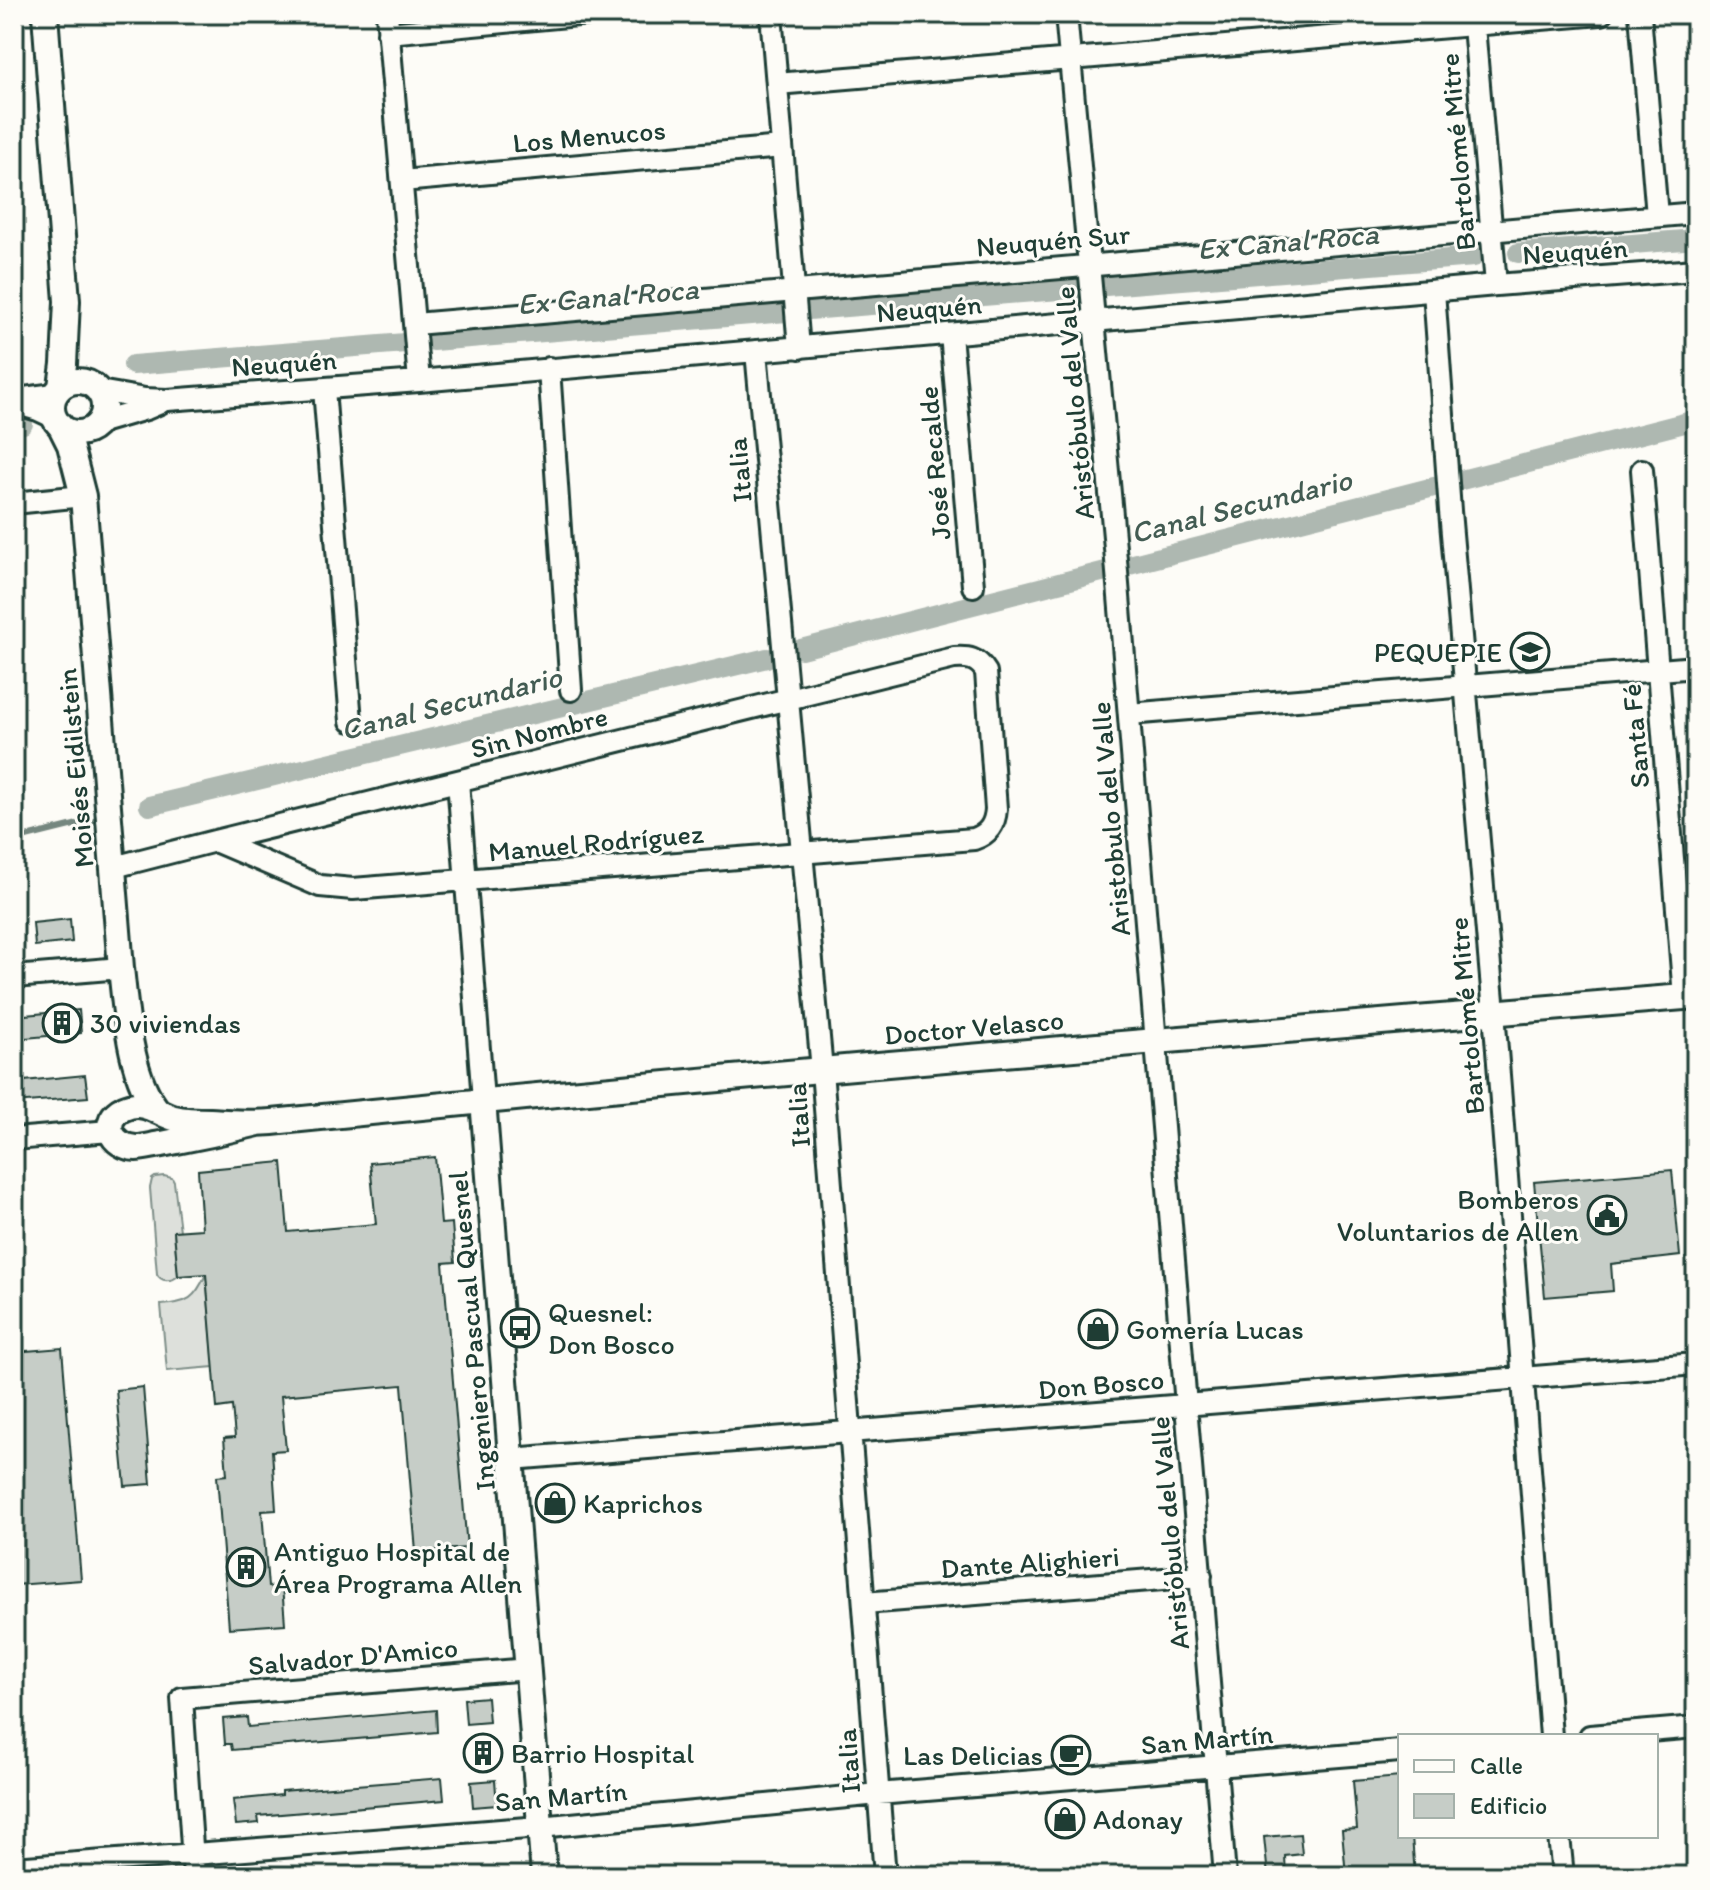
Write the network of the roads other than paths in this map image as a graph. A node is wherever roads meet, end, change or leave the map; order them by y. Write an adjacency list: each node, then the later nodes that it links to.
1 (45, 14): 21 (main road)
2 (589, 14): 8 (street)
3 (771, 14): 10 (street)
4 (1066, 14): 9 (street, Aristóbulo del Valle)
5 (1601, 14): 7 (street)
6 (1640, 14): 14 (street)
7 (1474, 19): 9 (street); 15 (street, Bartolomé Mitre)
8 (387, 24): 12 (street)
9 (1070, 59): 10 (street); 16 (street, Aristóbulo del Valle)
10 (777, 84): 11 (street)
11 (782, 147): 12 (street, Los Menucos); 19 (street)
12 (402, 181): 23 (street)
13 (1696, 213): 14 (street, Neuquén Sur)
14 (1657, 216): 15 (street, Neuquén Sur)
15 (1491, 230): 16 (street, Neuquén Sur); 18 (street, Bartolomé Mitre)
16 (1090, 265): 19 (street, Neuquén Sur); 22 (street, Aristóbulo del Valle)
17 (1696, 270): 18 (street, Neuquén)
18 (1496, 285): 20 (street, Neuquén)
19 (794, 291): 23 (street, Neuquén Sur); 25 (street)
20 (1434, 291): 22 (street, Neuquén); 43 (street, Bartolomé Mitre)
21 (67, 301): 29 (main road); 31 (main road, Moisés Eidilstein)
22 (1095, 321): 24 (street, Neuquén); 40 (street, Aristóbulo del Valle)
23 (415, 324): 28 (street)
24 (951, 334): 25 (street, Neuquén); 39 (street, José Recalde)
25 (799, 348): 26 (street, Neuquén)
26 (756, 351): 27 (street, Neuquén); 45 (street, Italia)
27 (549, 368): 28 (street, Neuquén); 44 (street, Sin Nombre)
28 (419, 381): 30 (street, Neuquén)
29 (96, 388): 31 (main road); 32 (street, Neuquén); 35 (main road, Moisés Eidilstein)
30 (324, 389): 32 (street, Neuquén); 47 (street)
31 (58, 390): 33 (street); 34 (main road, Moisés Eidilstein)
32 (167, 400): 35 (street, Neuquén)
33 (14, 401): 34 (street)
34 (57, 422): 35 (main road); 37 (main road, Moisés Eidilstein)
35 (95, 426): 37 (main road, Moisés Eidilstein)
36 (1642, 470): 42 (street, Santa Fé)
37 (83, 496): 38 (street); 52 (main road, Moisés Eidilstein)
38 (14, 503)
39 (973, 586)
40 (1119, 591): 46 (street, Aristobulo del Valle)
41 (1696, 667): 42 (street)
42 (1658, 670): 43 (street); 56 (street, Santa Fé)
43 (1466, 686): 46 (street); 57 (street, Bartolomé Mitre)
44 (571, 690)
45 (788, 699): 48 (street, Sin Nombre); 49 (street, Sin Nombre); 51 (street, Italia)
46 (1129, 714): 59 (street, Aristobulo del Valle)
47 (351, 721)
48 (458, 781): 50 (street, Sin Nombre); 53 (street, Ingeniero Pascual Quesnel)
49 (988, 832): 51 (street, Manuel Rodríguez)
50 (215, 841): 52 (street, Sin Nombre); 53 (street, Manuel Rodríguez)
51 (803, 853): 53 (street, Manuel Rodríguez); 60 (street, Italia)
52 (114, 867): 54 (main road, Moisés Eidilstein)
53 (465, 880): 61 (street, Ingeniero Pascual Quesnel)
54 (121, 968): 55 (street); 58 (main road, Moisés Eidilstein)
55 (14, 977)
56 (1690, 997): 57 (main road, Doctor Velasco)
57 (1494, 1012): 59 (main road, Doctor Velasco); 68 (street, Bartolomé Mitre)
58 (129, 1036): 62 (main road, Moisés Eidilstein); 63 (main road, Moisés Eidilstein)
59 (1157, 1041): 60 (main road, Doctor Velasco); 69 (street, Aristóbulo del Valle)
60 (822, 1070): 61 (main road, Doctor Velasco); 70 (street, Italia)
61 (483, 1100): 64 (main road, Doctor Velasco); 71 (main road, Ingeniero Pascual Quesnel)
62 (160, 1112): 63 (main road, Doctor Velasco); 64 (main road, Doctor Velasco); 66 (main road)
63 (113, 1122): 65 (street, Doctor Velasco); 66 (main road, Doctor Velasco)
64 (258, 1123): 66 (main road, Doctor Velasco)
65 (14, 1139)
66 (153, 1145)
67 (1696, 1364): 68 (street, Don Bosco)
68 (1523, 1378): 69 (street, Don Bosco); 76 (street, Bartolomé Mitre)
69 (1187, 1405): 70 (street, Don Bosco); 72 (street, Aristóbulo del Valle)
70 (850, 1432): 71 (street, Don Bosco); 73 (street, Italia)
71 (511, 1459): 74 (main road, Ingeniero Pascual Quesnel)
72 (1201, 1576): 73 (street, Dante Alighieri); 79 (street, Aristóbulo del Valle)
73 (864, 1603): 80 (street, Italia)
74 (528, 1669): 81 (main road, Ingeniero Pascual Quesnel); 83 (street, Salvador D'Amico)
75 (1696, 1727): 77 (street)
76 (1551, 1734)
77 (1614, 1734)
78 (1398, 1751): 79 (street, San Martín)
79 (1216, 1766): 80 (street, San Martín); 88 (street, Aristóbulo del Valle)
80 (878, 1794): 81 (street, San Martín); 87 (street, Italia)
81 (540, 1827): 83 (street, San Martín); 86 (main road, Ingeniero Pascual Quesnel)
82 (1559, 1838): 89 (street)
83 (191, 1853): 84 (street, San Martín); 85 (street)
84 (14, 1868)
85 (194, 1876)
86 (544, 1876)
87 (885, 1876)
88 (1225, 1876)
89 (1563, 1876)

